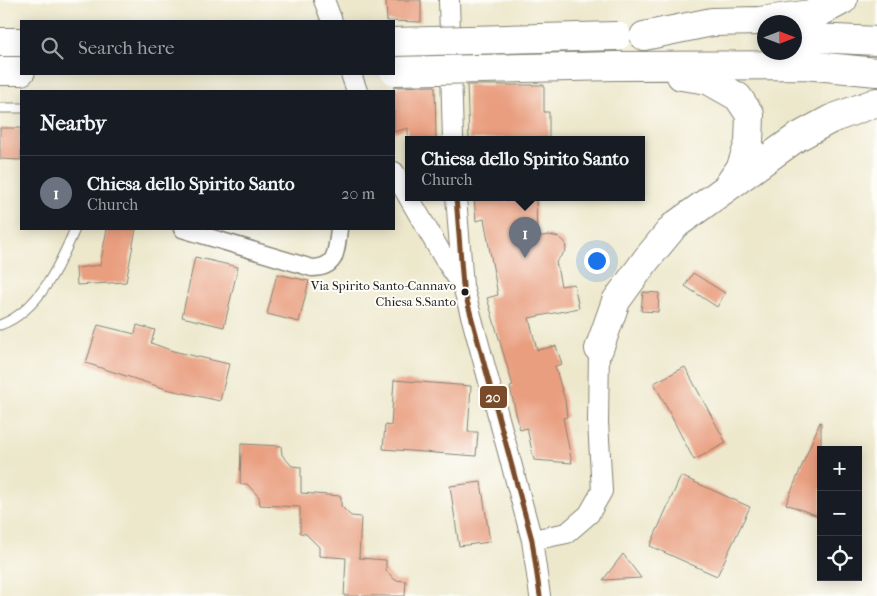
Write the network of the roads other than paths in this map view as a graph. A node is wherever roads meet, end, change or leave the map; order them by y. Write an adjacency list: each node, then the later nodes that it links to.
1 (324, 0): 4 (street)
2 (450, 0): 22 (street)
3 (843, 0): 5 (highway)
4 (332, 20)
5 (644, 36): 6 (highway); 11 (highway, bridge)
6 (757, 36)
7 (802, 36): 8 (highway)
8 (877, 41)
9 (0, 42): 10 (highway)
10 (20, 42)
11 (395, 42)
12 (616, 66): 15 (highway, bridge); 16 (highway); 24 (highway)
13 (0, 71): 14 (highway)
14 (20, 71)
15 (395, 71)
16 (877, 72)
17 (351, 75): 18 (street)
18 (357, 90)
19 (877, 102): 24 (highway)
20 (0, 108): 21 (lane)
21 (20, 108)
22 (453, 136)
23 (395, 174): 25 (street)
24 (726, 189): 33 (highway)
25 (405, 191)
26 (411, 201): 31 (street)
27 (456, 201): 31 (street)
28 (75, 230): 32 (lane)
29 (185, 230): 30 (street)
30 (339, 230)
31 (463, 286): 34 (street)
32 (0, 325)
33 (599, 349): 34 (street)
34 (532, 540): 35 (street)
35 (540, 596)

